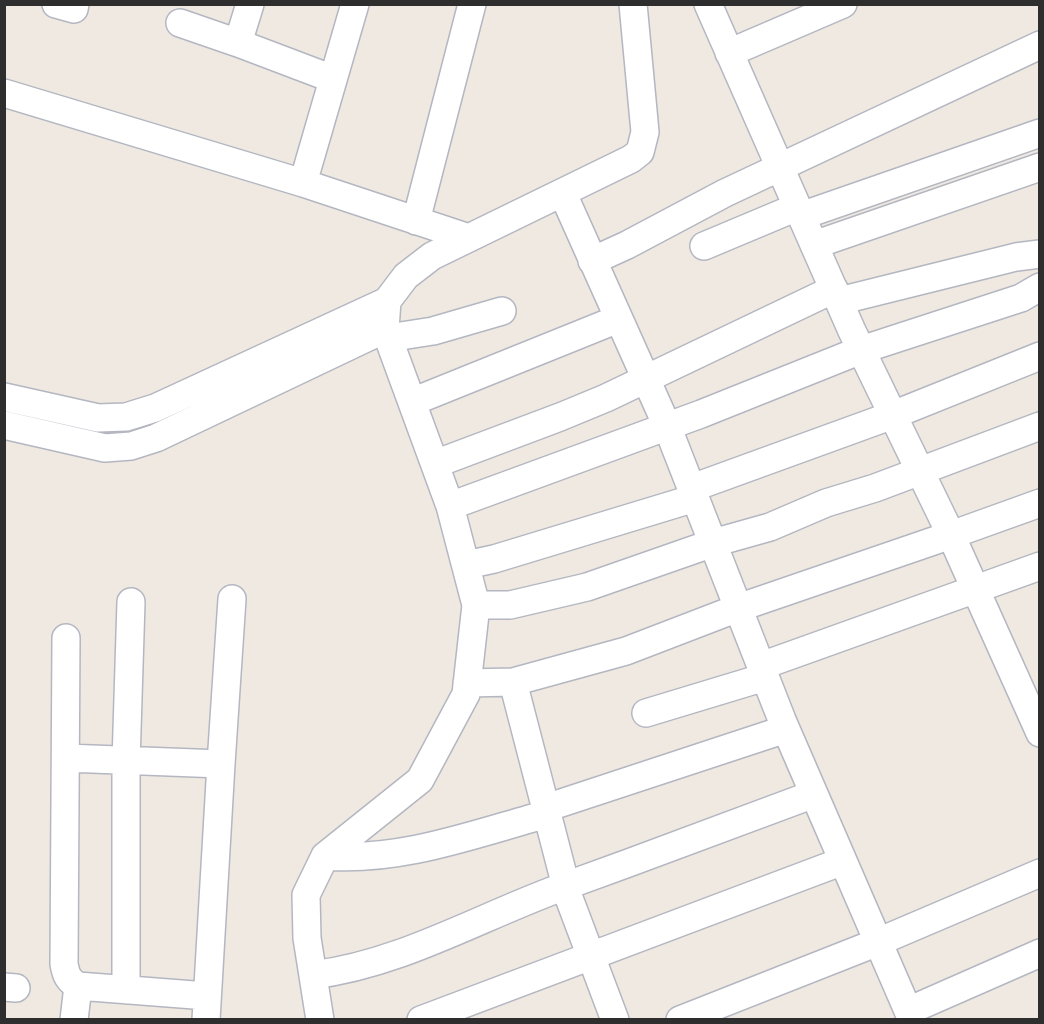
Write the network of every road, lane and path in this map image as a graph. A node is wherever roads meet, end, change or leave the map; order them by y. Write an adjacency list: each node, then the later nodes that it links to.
1 (56, 4): 2 (street)
2 (75, 4)
3 (250, 4): 10 (street)
4 (355, 4): 13 (street)
5 (472, 4): 21 (street)
6 (633, 4): 19 (street)
7 (708, 4): 12 (street)
8 (843, 4): 12 (street)
9 (180, 23): 10 (street)
10 (238, 43): 13 (street)
11 (1040, 45): 17 (street)
12 (729, 53): 17 (street)
13 (333, 79): 18 (street)
14 (4, 93): 18 (street)
15 (1040, 133): 20 (street)
16 (1040, 167): 23 (street)
17 (780, 168): 20 (street); 26 (street)
18 (303, 183): 21 (street)
19 (567, 205): 22 (street); 26 (street)
20 (799, 211): 23 (street); 24 (street)
21 (416, 221): 22 (street)
22 (469, 238): 29 (street)
23 (814, 244): 28 (street)
24 (704, 246)
25 (1040, 254): 28 (street)
26 (592, 261): 31 (street)
27 (1040, 287): 33 (street)
28 (836, 295): 33 (street); 35 (street)
29 (387, 301): 32 (street); 37 (street)
30 (502, 311): 32 (street)
31 (618, 319): 35 (street); 36 (street)
32 (387, 333): 36 (street); 39 (street)
33 (861, 350): 38 (street); 40 (street)
34 (1040, 356): 38 (street)
35 (646, 380): 40 (street); 42 (street)
36 (428, 395): 42 (street)
37 (4, 397)
38 (893, 415): 43 (street); 44 (street)
39 (4, 425)
40 (667, 426): 44 (street); 45 (street)
41 (1040, 426): 43 (street)
42 (453, 457): 45 (street)
43 (920, 472): 47 (street); 48 (street)
44 (694, 493): 48 (street); 49 (street)
45 (469, 499): 49 (street)
46 (1040, 503): 47 (street)
47 (951, 535): 51 (street); 55 (street)
48 (713, 543): 54 (street); 55 (street)
49 (466, 565): 54 (street)
50 (1040, 566): 51 (street)
51 (975, 590): 57 (street); 61 (street)
52 (232, 599): 64 (street)
53 (131, 602): 63 (street)
54 (494, 605): 58 (street)
55 (738, 608): 57 (street); 58 (street)
56 (66, 638): 62 (street)
57 (763, 671): 59 (street); 60 (street)
58 (486, 683): 66 (street); 67 (street)
59 (646, 712)
60 (786, 729): 65 (street); 66 (street)
61 (1040, 733)
62 (66, 758): 63 (street); 75 (street)
63 (126, 762): 64 (street); 76 (street)
64 (221, 764): 77 (street)
65 (814, 794): 68 (street); 70 (street)
66 (547, 811): 67 (street); 70 (street)
67 (325, 856): 74 (street)
68 (843, 861): 71 (street); 73 (street)
69 (1040, 873): 71 (street)
70 (566, 887): 73 (street); 74 (street)
71 (878, 942): 78 (street); 83 (street)
72 (1040, 953): 78 (street)
73 (590, 955): 81 (street); 82 (street)
74 (332, 972): 80 (street)
75 (78, 986): 76 (street); 79 (street)
76 (126, 990): 77 (street)
77 (207, 1008)
78 (910, 1015)
79 (74, 1020)
80 (320, 1020)
81 (421, 1020)
82 (615, 1020)
83 (680, 1020)

